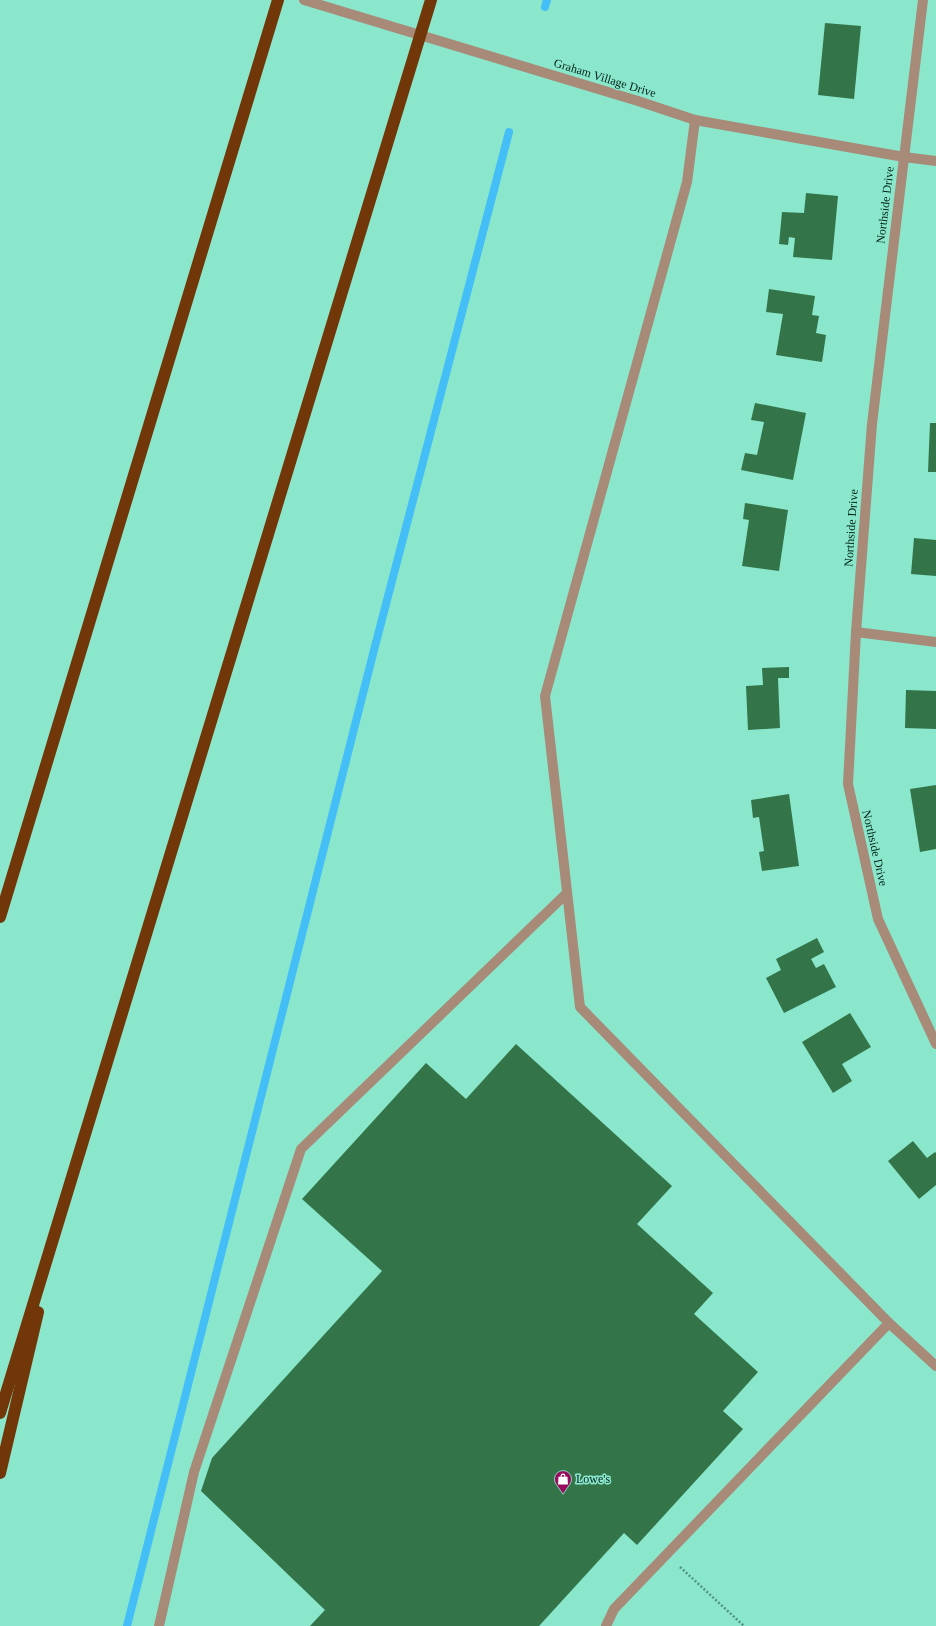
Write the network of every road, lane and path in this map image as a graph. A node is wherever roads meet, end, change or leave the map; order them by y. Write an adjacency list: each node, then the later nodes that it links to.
1 (278, 0): 11 (highway)
2 (304, 0): 5 (street, Graham Village Drive)
3 (431, 0): 13 (highway)
4 (923, 0): 6 (street, Northside Drive)
5 (695, 120): 6 (street, Graham Village Drive); 10 (street)
6 (904, 157): 7 (street, Graham Village Drive); 8 (street, Northside Drive)
7 (936, 161)
8 (856, 632): 9 (street); 12 (street, Northside Drive)
9 (936, 642)
10 (567, 893): 14 (street); 19 (street)
11 (0, 918)
12 (936, 1044)
13 (67, 1190): 16 (highway); 17 (highway)
14 (889, 1323): 15 (street); 18 (street)
15 (936, 1366)
16 (0, 1413)
17 (0, 1473)
18 (666, 1555): 20 (street); 21 (path)
19 (159, 1626)
20 (606, 1626)
21 (744, 1626)

